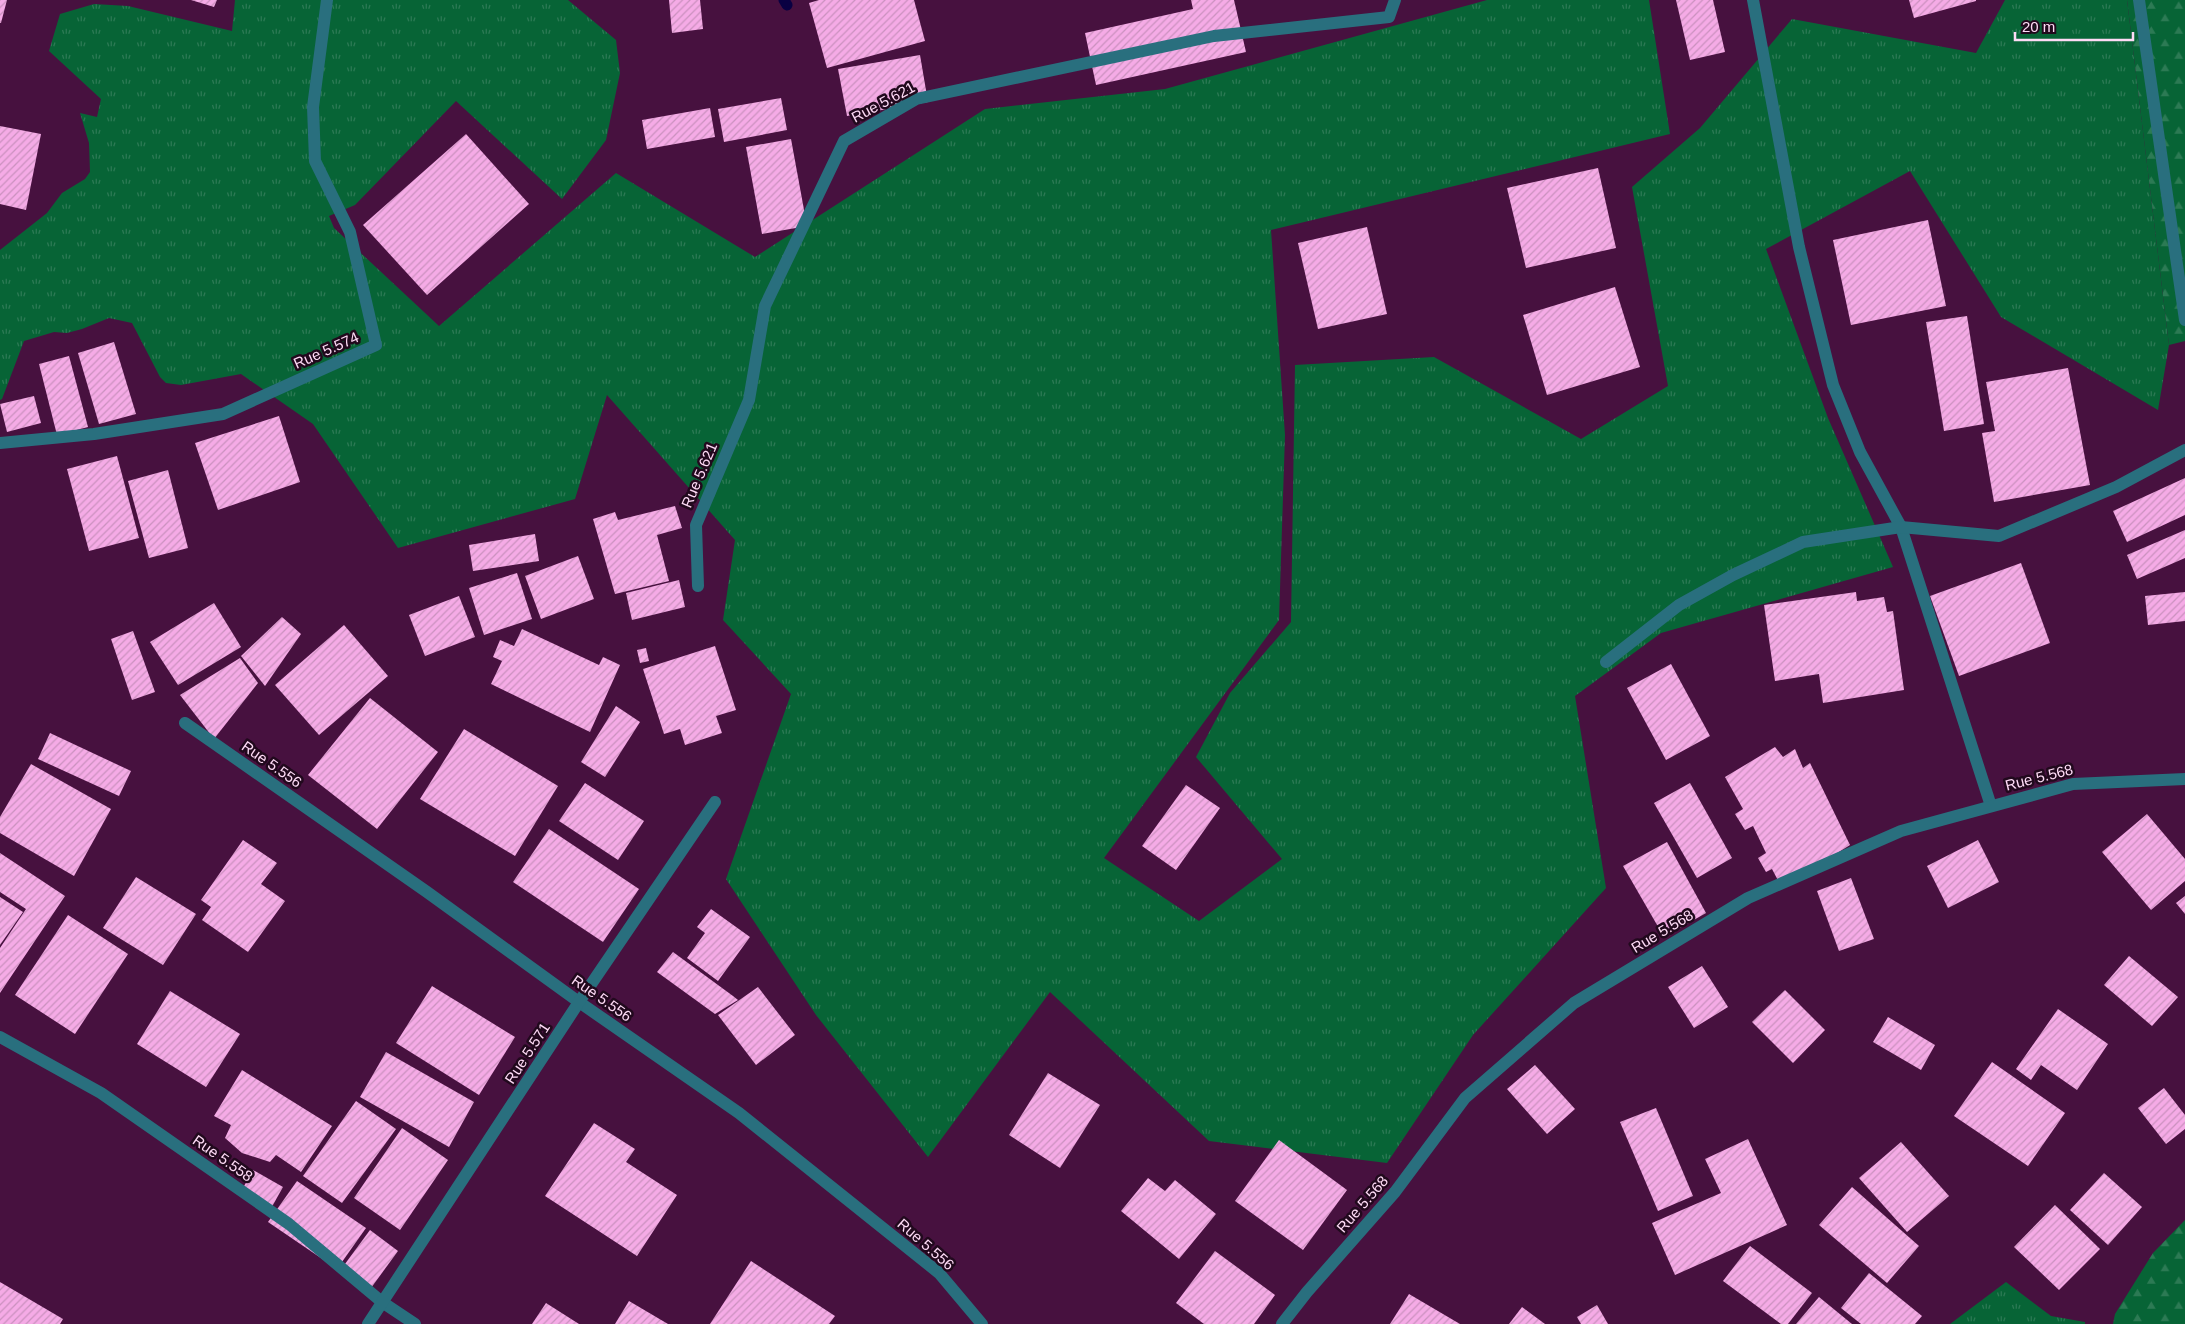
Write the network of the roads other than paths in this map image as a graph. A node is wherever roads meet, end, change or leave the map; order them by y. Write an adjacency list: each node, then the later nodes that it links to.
1 (327, 0): 6 (street, Rue 5.574)
2 (1395, 0): 9 (street, Rue 5.621)
3 (1753, 0): 8 (street)
4 (2139, 0): 5 (street)
5 (2185, 320)
6 (0, 443)
7 (2185, 450): 8 (street)
8 (1901, 527): 10 (street); 14 (street)
9 (698, 586)
10 (1606, 662)
11 (185, 723): 15 (street, Rue 5.556)
12 (2185, 779): 14 (street, Rue 5.568)
13 (715, 802): 15 (street, Rue 5.571)
14 (1991, 806): 21 (street, Rue 5.568)
15 (579, 1002): 17 (street, Rue 5.571); 20 (street, Rue 5.556)
16 (0, 1037): 17 (street, Rue 5.558)
17 (382, 1302): 18 (street, Rue 5.571); 19 (street, Rue 5.558)
18 (368, 1324)
19 (415, 1324)
20 (982, 1324)
21 (1282, 1324)

